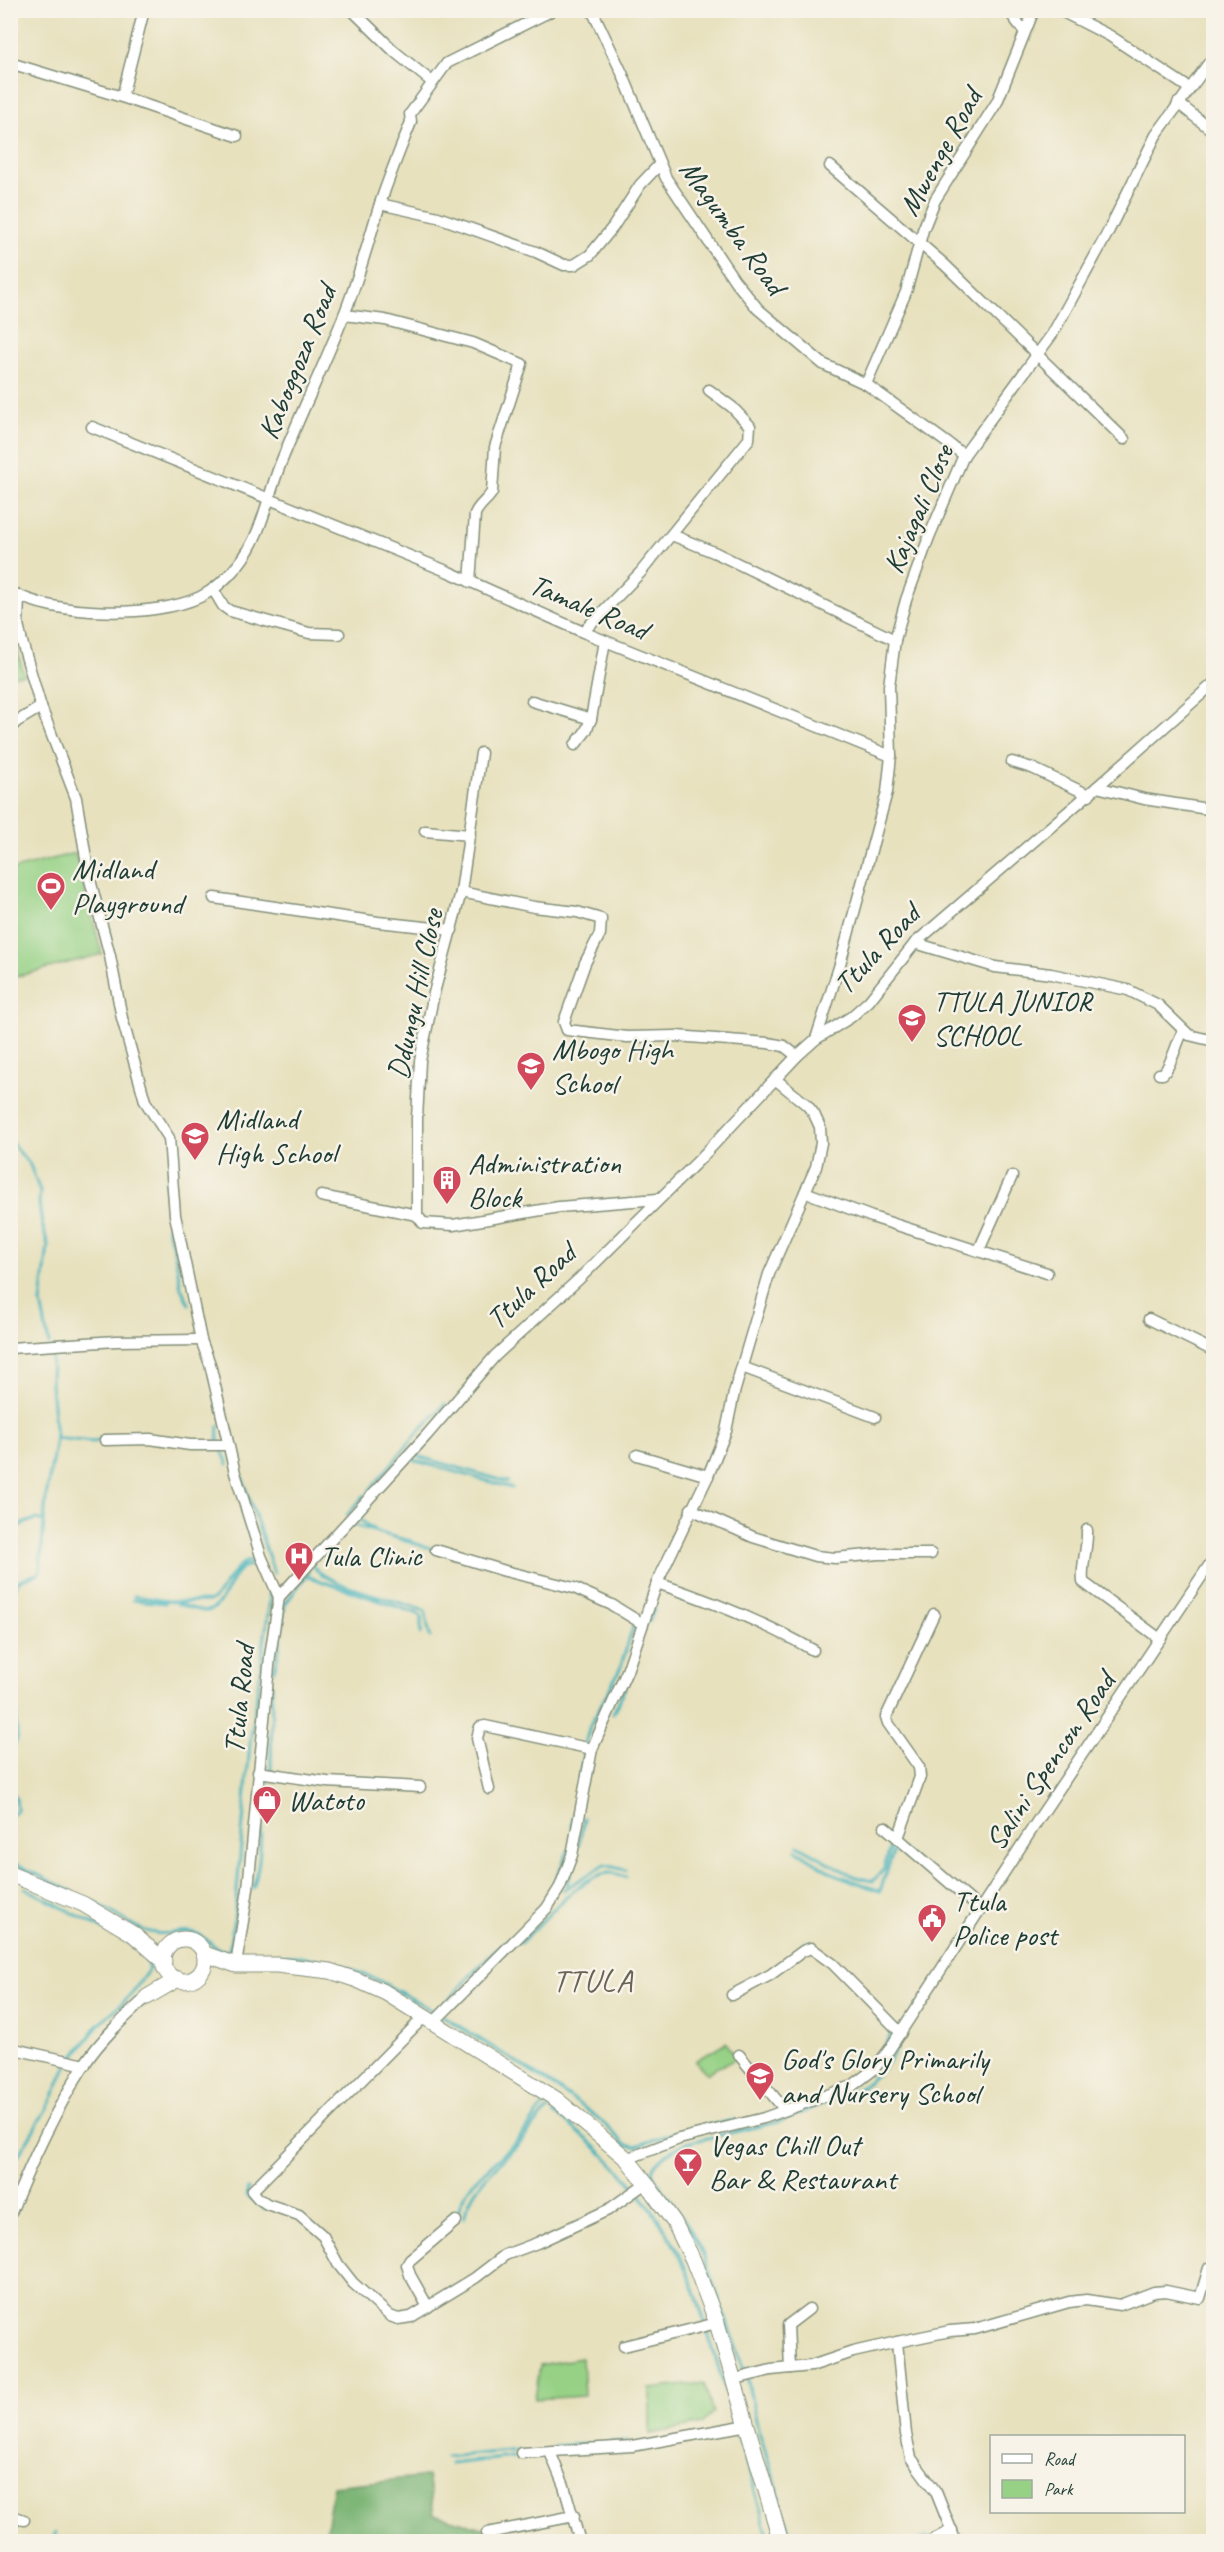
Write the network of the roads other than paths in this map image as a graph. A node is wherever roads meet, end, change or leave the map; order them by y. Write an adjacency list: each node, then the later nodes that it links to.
1 (144, 10): 13 (street)
2 (352, 10): 11 (street)
3 (553, 10): 11 (street, Kaboggoza Road)
4 (592, 10): 17 (street, Magumba Road)
5 (1008, 10): 8 (street)
6 (1034, 10): 8 (street, Mwenge Road)
7 (1059, 10): 12 (street)
8 (1024, 31): 20 (street, Mwenge Road)
9 (1214, 56): 12 (street, Kajagali Close)
10 (10, 63): 13 (street)
11 (432, 82): 19 (street, Kaboggoza Road)
12 (1189, 88): 14 (street, Kajagali Close)
13 (122, 97): 16 (street)
14 (1178, 103): 15 (street); 22 (street, Kajagali Close)
15 (1214, 132)
16 (237, 136)
17 (659, 165): 19 (street); 23 (street, Magumba Road)
18 (830, 166): 20 (street)
19 (380, 204): 21 (street, Kaboggoza Road)
20 (919, 244): 22 (street); 23 (street, Mwenge Road)
21 (344, 315): 28 (street, Kaboggoza Road); 30 (street)
22 (1039, 354): 26 (street); 27 (street, Kajagali Close)
23 (866, 384): 27 (street, Magumba Road)
24 (709, 390): 29 (street)
25 (92, 427): 28 (street, Tamale Road)
26 (1124, 439)
27 (964, 455): 35 (street, Kajagali Close)
28 (270, 499): 30 (street, Tamale Road); 31 (street, Kaboggoza Road)
29 (672, 535): 33 (street); 35 (street)
30 (470, 582): 33 (street, Tamale Road)
31 (213, 589): 32 (street, Kaboggoza Road); 34 (street)
32 (15, 594): 39 (street)
33 (583, 632): 36 (street, Tamale Road)
34 (339, 634)
35 (895, 640): 44 (street, Kajagali Close)
36 (605, 641): 40 (street); 44 (street, Tamale Road)
37 (1214, 683): 46 (street, Ttula Road)
38 (532, 701): 40 (street)
39 (42, 707): 41 (street); 68 (street)
40 (591, 720): 42 (street)
41 (10, 729)
42 (575, 745)
43 (481, 753): 49 (street, Ddungu Hill Close)
44 (891, 756): 55 (street, Kajagali Close)
45 (1012, 762): 46 (street)
46 (1093, 791): 47 (street); 53 (street, Ttula Road)
47 (1214, 810)
48 (425, 831): 49 (street)
49 (470, 835): 50 (street, Ddungu Hill Close)
50 (461, 892): 52 (street, Ddungu Hill Close); 57 (street)
51 (214, 898): 52 (street)
52 (452, 930): 64 (street, Ddungu Hill Close)
53 (915, 943): 54 (street); 55 (street, Ttula Road)
54 (1183, 1031): 56 (street); 58 (street)
55 (816, 1039): 57 (street, Ttula Road)
56 (1214, 1041)
57 (796, 1056): 59 (street, Ttula Road)
58 (1159, 1074)
59 (775, 1079): 61 (street); 63 (street, Ttula Road)
60 (1012, 1176): 65 (street)
61 (805, 1192): 65 (street); 71 (street)
62 (321, 1196): 64 (street)
63 (658, 1199): 64 (street); 83 (street, Ttula Road)
64 (417, 1215)
65 (979, 1250): 66 (street)
66 (1047, 1273)
67 (1149, 1319): 70 (street)
68 (201, 1340): 69 (street); 74 (street)
69 (10, 1347)
70 (1214, 1351)
71 (742, 1367): 72 (street); 76 (street)
72 (875, 1417)
73 (105, 1440): 74 (street)
74 (228, 1445): 83 (street)
75 (637, 1455): 76 (street)
76 (708, 1476): 77 (street)
77 (691, 1509): 80 (street); 82 (street)
78 (1087, 1530): 86 (street)
79 (436, 1550): 85 (street)
80 (931, 1554)
81 (1214, 1558): 86 (street, Salini Spencon Road)
82 (657, 1583): 85 (street); 87 (street)
83 (279, 1597): 89 (street, Ttula Road)
84 (934, 1614): 93 (street)
85 (643, 1624): 88 (street)
86 (1160, 1639): 95 (street, Salini Spencon Road)
87 (813, 1650)
88 (592, 1749): 91 (street); 104 (street)
89 (258, 1772): 90 (street); 100 (street, Ttula Road)
90 (420, 1787)
91 (489, 1789)
92 (885, 1827): 93 (street)
93 (898, 1838): 95 (street)
94 (10, 1874): 96 (street)
95 (980, 1909): 105 (street, Salini Spencon Road)
96 (133, 1934): 97 (street); 99 (street)
97 (172, 1943): 98 (street); 99 (street)
98 (204, 1962): 100 (street); 101 (street)
99 (164, 1965): 101 (street); 103 (street)
100 (234, 1965): 104 (street)
101 (178, 1979): 103 (street)
102 (732, 1995): 105 (street)
103 (147, 1997): 108 (street)
104 (429, 2020): 110 (street); 115 (street)
105 (901, 2033): 109 (street, Salini Spencon Road)
106 (10, 2048): 108 (street)
107 (739, 2055): 109 (street)
108 (85, 2065): 112 (street)
109 (785, 2110): 110 (street, Salini Spencon Road)
110 (627, 2159): 111 (street)
111 (646, 2183): 115 (street); 117 (street)
112 (10, 2215)
113 (456, 2221): 115 (street)
114 (1214, 2267): 118 (street)
115 (428, 2307)
116 (809, 2309): 120 (street)
117 (717, 2323): 119 (street); 121 (street)
118 (897, 2342): 120 (street); 128 (street)
119 (624, 2346)
120 (790, 2368): 121 (street)
121 (735, 2379): 122 (street)
122 (748, 2425): 124 (street); 130 (street)
123 (521, 2452): 124 (street)
124 (550, 2452): 126 (street)
125 (10, 2515): 127 (street)
126 (574, 2516): 129 (street); 131 (street)
127 (24, 2520)
128 (952, 2530): 132 (street); 133 (street)
129 (487, 2533)
130 (778, 2540)
131 (580, 2541)
132 (927, 2541)
133 (956, 2541)

